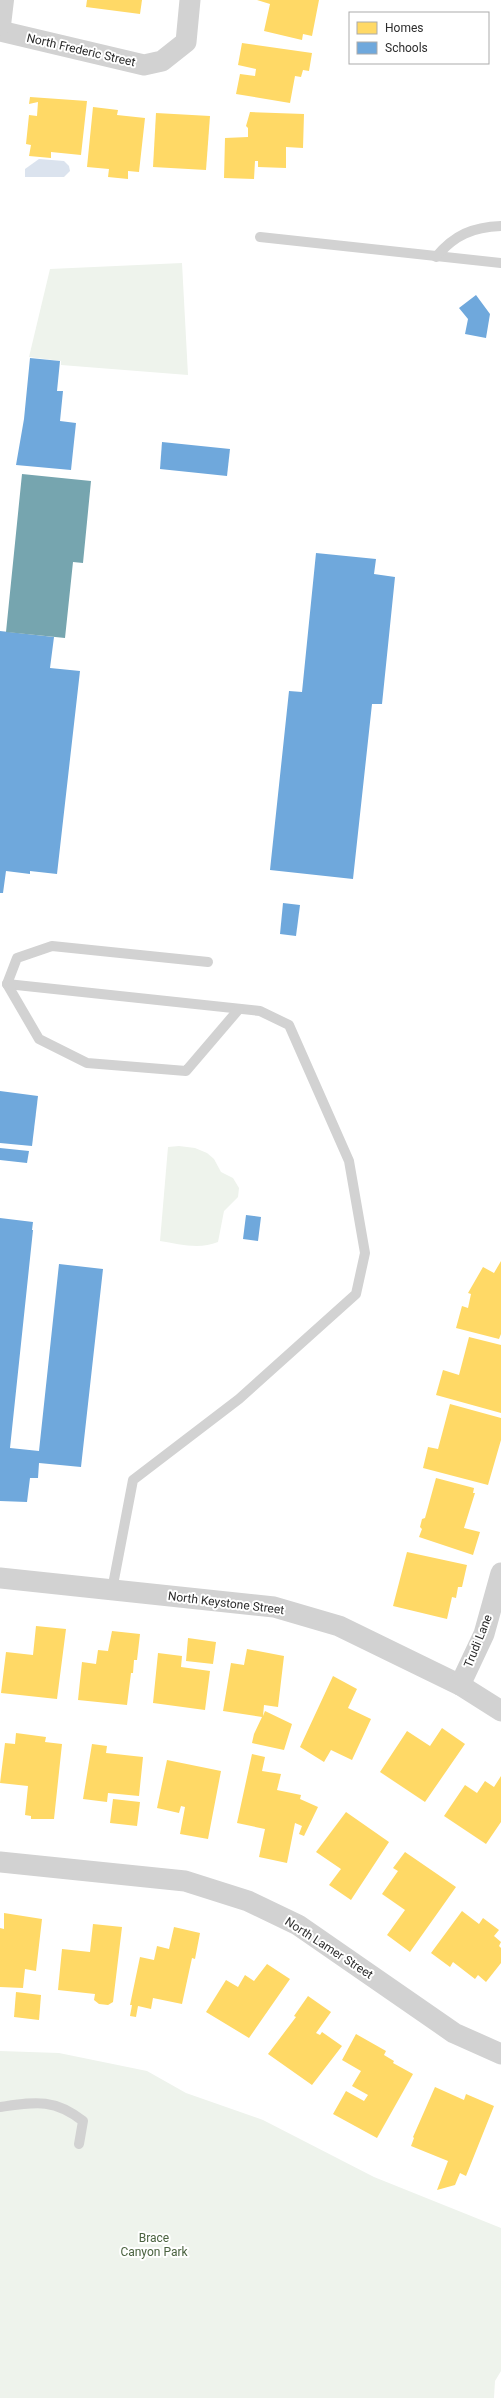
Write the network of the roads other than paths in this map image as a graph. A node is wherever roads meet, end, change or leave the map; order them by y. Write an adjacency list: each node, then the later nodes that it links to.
1 (3, 0): 3 (street)
2 (190, 0): 4 (street, North Frederic Street)
3 (0, 25)
4 (0, 31)
5 (501, 226): 7 (lane)
6 (260, 237): 7 (lane)
7 (436, 257): 8 (lane)
8 (501, 264)
9 (208, 962): 10 (lane)
10 (7, 984): 11 (lane); 11 (lane)
11 (239, 1009): 14 (lane)
12 (501, 1573): 15 (street, Trudi Lane)
13 (0, 1578): 14 (street, North Keystone Street)
14 (112, 1590): 15 (street, North Keystone Street)
15 (460, 1685): 16 (street, North Keystone Street)
16 (501, 1711)
17 (0, 1862): 18 (street, North Lamer Street)
18 (501, 2054)
19 (0, 2107): 20 (lane)
20 (79, 2144)

